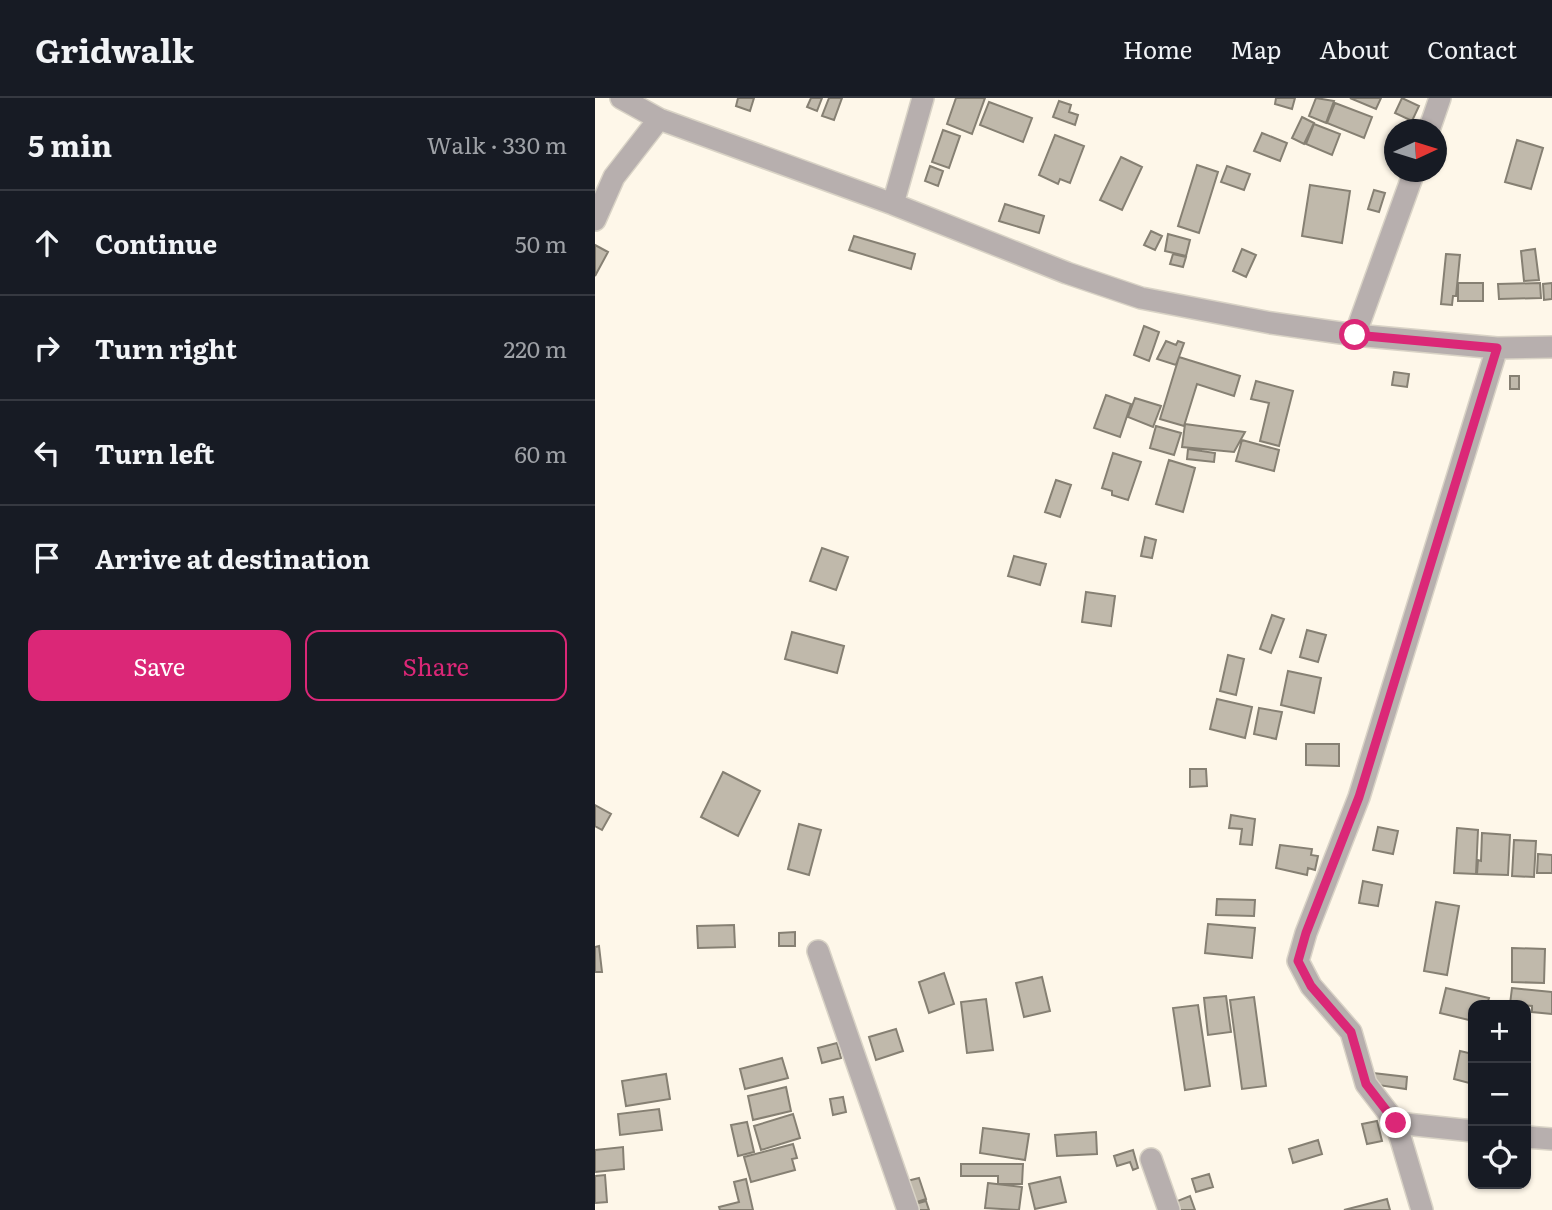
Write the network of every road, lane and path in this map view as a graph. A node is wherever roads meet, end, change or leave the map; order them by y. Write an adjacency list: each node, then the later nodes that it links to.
1 (621, 98): 4 (street)
2 (923, 98): 7 (street)
3 (1440, 98): 5 (street)
4 (659, 119): 7 (street); 8 (street)
5 (1433, 119)
6 (1410, 182): 9 (street)
7 (893, 204): 9 (street)
8 (595, 220)
9 (1355, 335): 11 (street)
10 (1552, 347): 11 (street)
11 (1497, 348): 13 (street)
12 (818, 951): 18 (street)
13 (1396, 1123): 14 (street); 20 (street)
14 (1468, 1130)
15 (1531, 1137): 16 (street)
16 (1552, 1139)
17 (1151, 1159): 19 (street)
18 (908, 1210)
19 (1168, 1210)
20 (1422, 1210)

